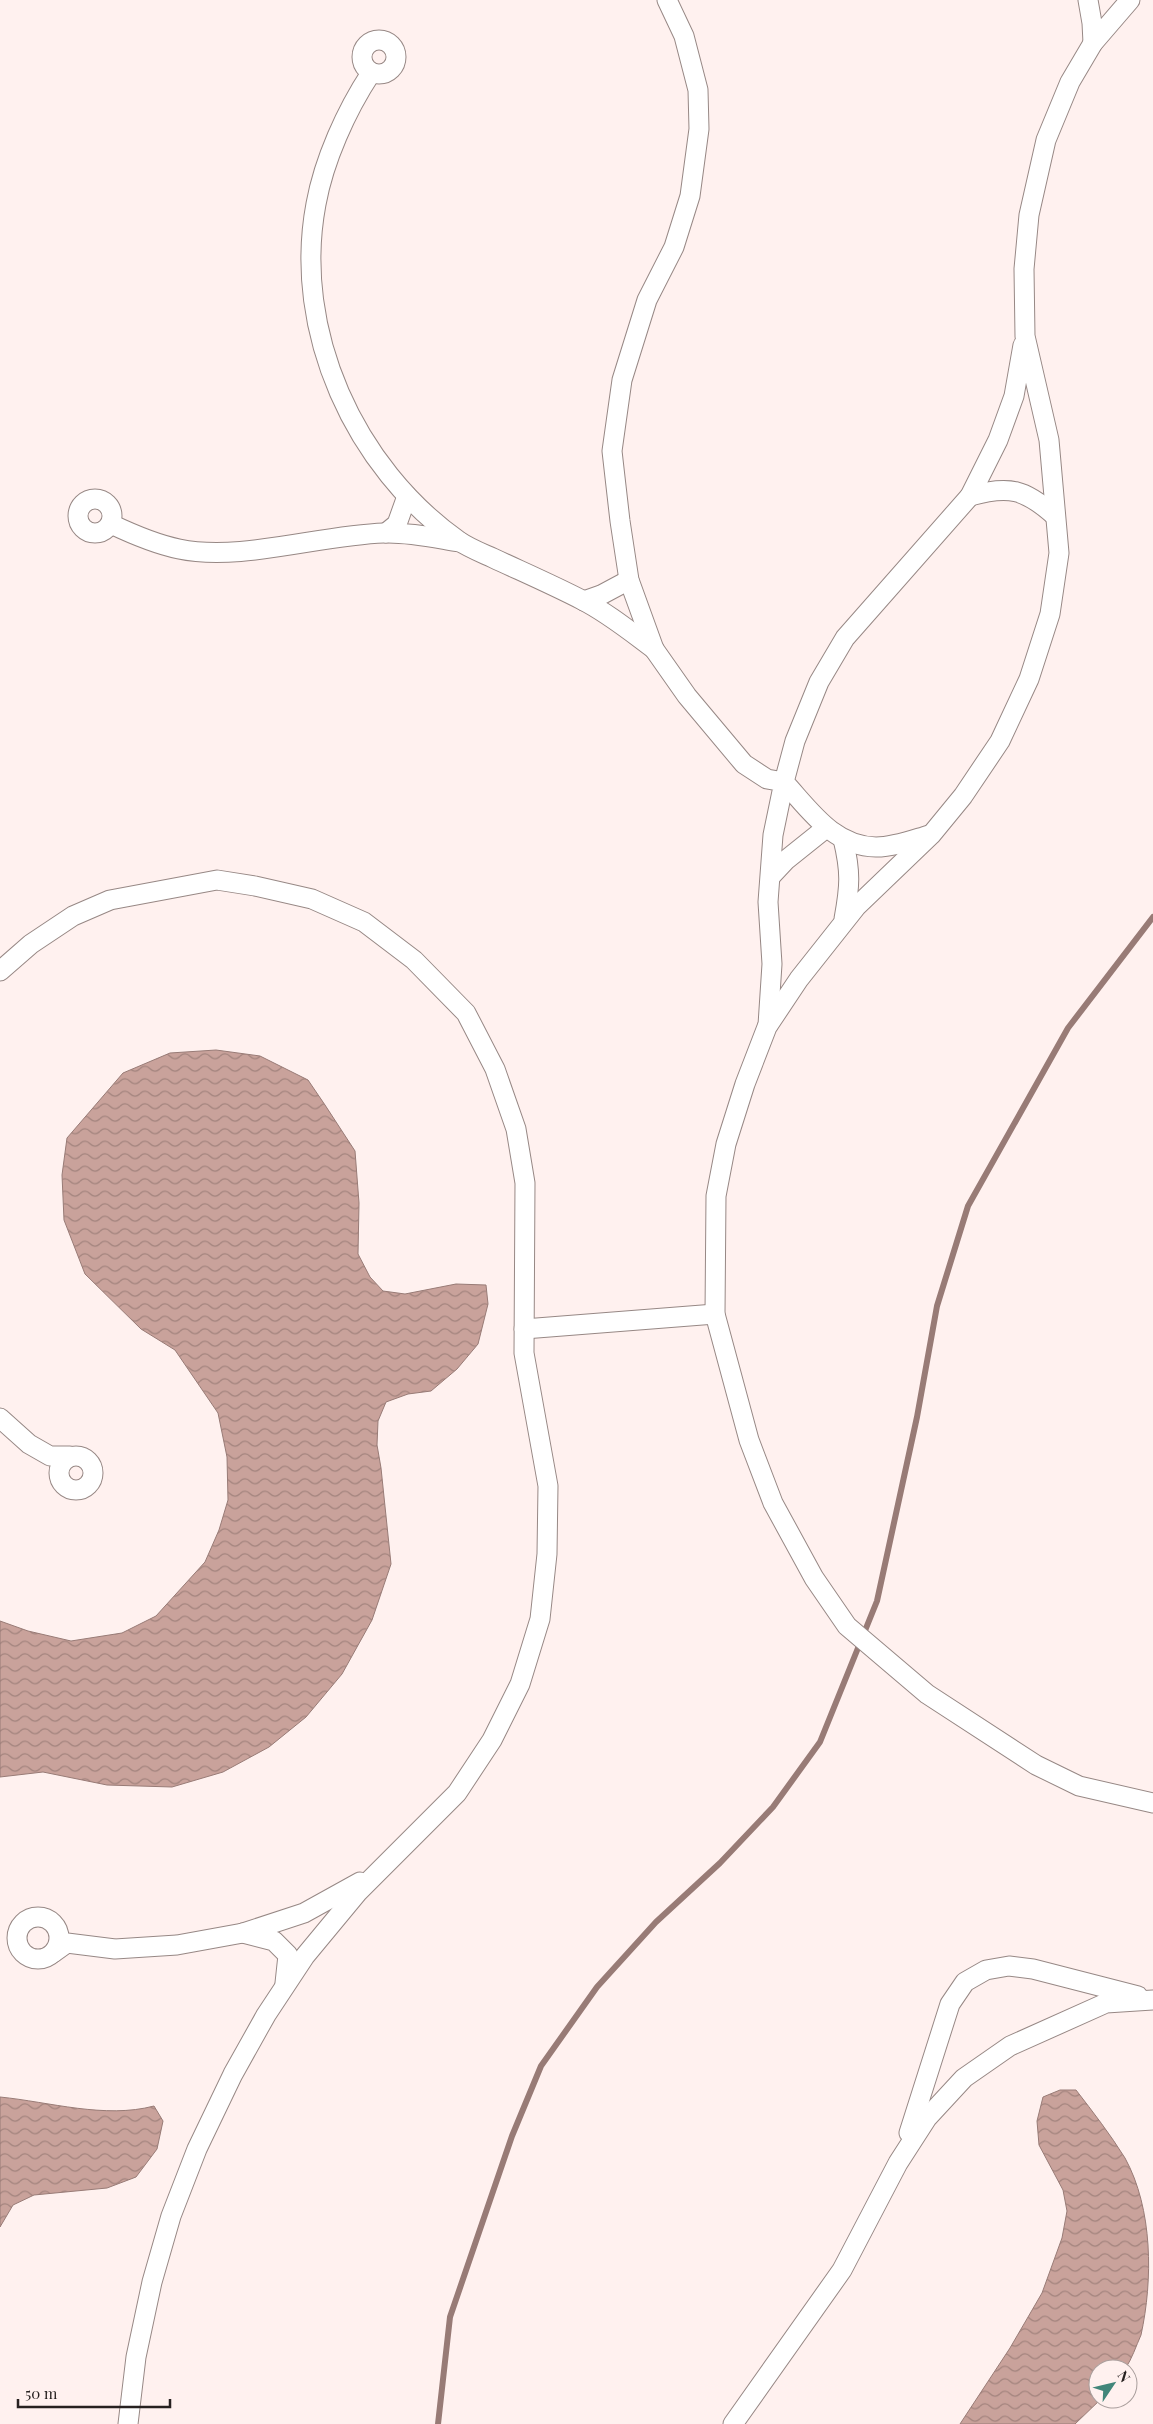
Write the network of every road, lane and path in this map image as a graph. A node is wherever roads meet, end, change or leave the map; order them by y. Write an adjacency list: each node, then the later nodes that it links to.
1 (667, 0): 13 (street)
2 (1088, 0): 4 (street)
3 (1130, 0): 4 (street)
4 (1093, 43): 6 (street)
5 (371, 73): 7 (street)
6 (1025, 336): 8 (street); 9 (street)
7 (407, 496): 11 (street); 12 (street)
8 (970, 496): 9 (street); 16 (street)
9 (1055, 516): 18 (street)
10 (111, 524): 11 (street)
11 (386, 533): 12 (street)
12 (460, 542): 14 (street)
13 (629, 580): 14 (street); 15 (street)
14 (584, 600): 15 (street)
15 (654, 649): 16 (street)
16 (784, 782): 17 (street); 20 (street)
17 (826, 828): 19 (street); 20 (street)
18 (931, 835): 19 (street); 21 (street)
19 (843, 839): 21 (street)
20 (771, 876): 23 (street)
21 (844, 921): 23 (street)
22 (0, 971): 25 (street)
23 (767, 1027): 24 (street)
24 (715, 1314): 25 (street); 30 (street)
25 (524, 1329): 31 (street)
26 (0, 1418): 27 (street)
27 (50, 1456): 28 (street); 29 (street)
28 (70, 1456): 29 (street); 29 (street)
29 (59, 1478)
30 (1153, 1804)
31 (377, 1873): 32 (street); 34 (street)
32 (243, 1932): 33 (street); 34 (street)
33 (59, 1942)
34 (284, 1987): 37 (street)
35 (1151, 2000): 36 (street); 36 (street)
36 (898, 2163): 38 (street)
37 (128, 2424)
38 (733, 2424)

